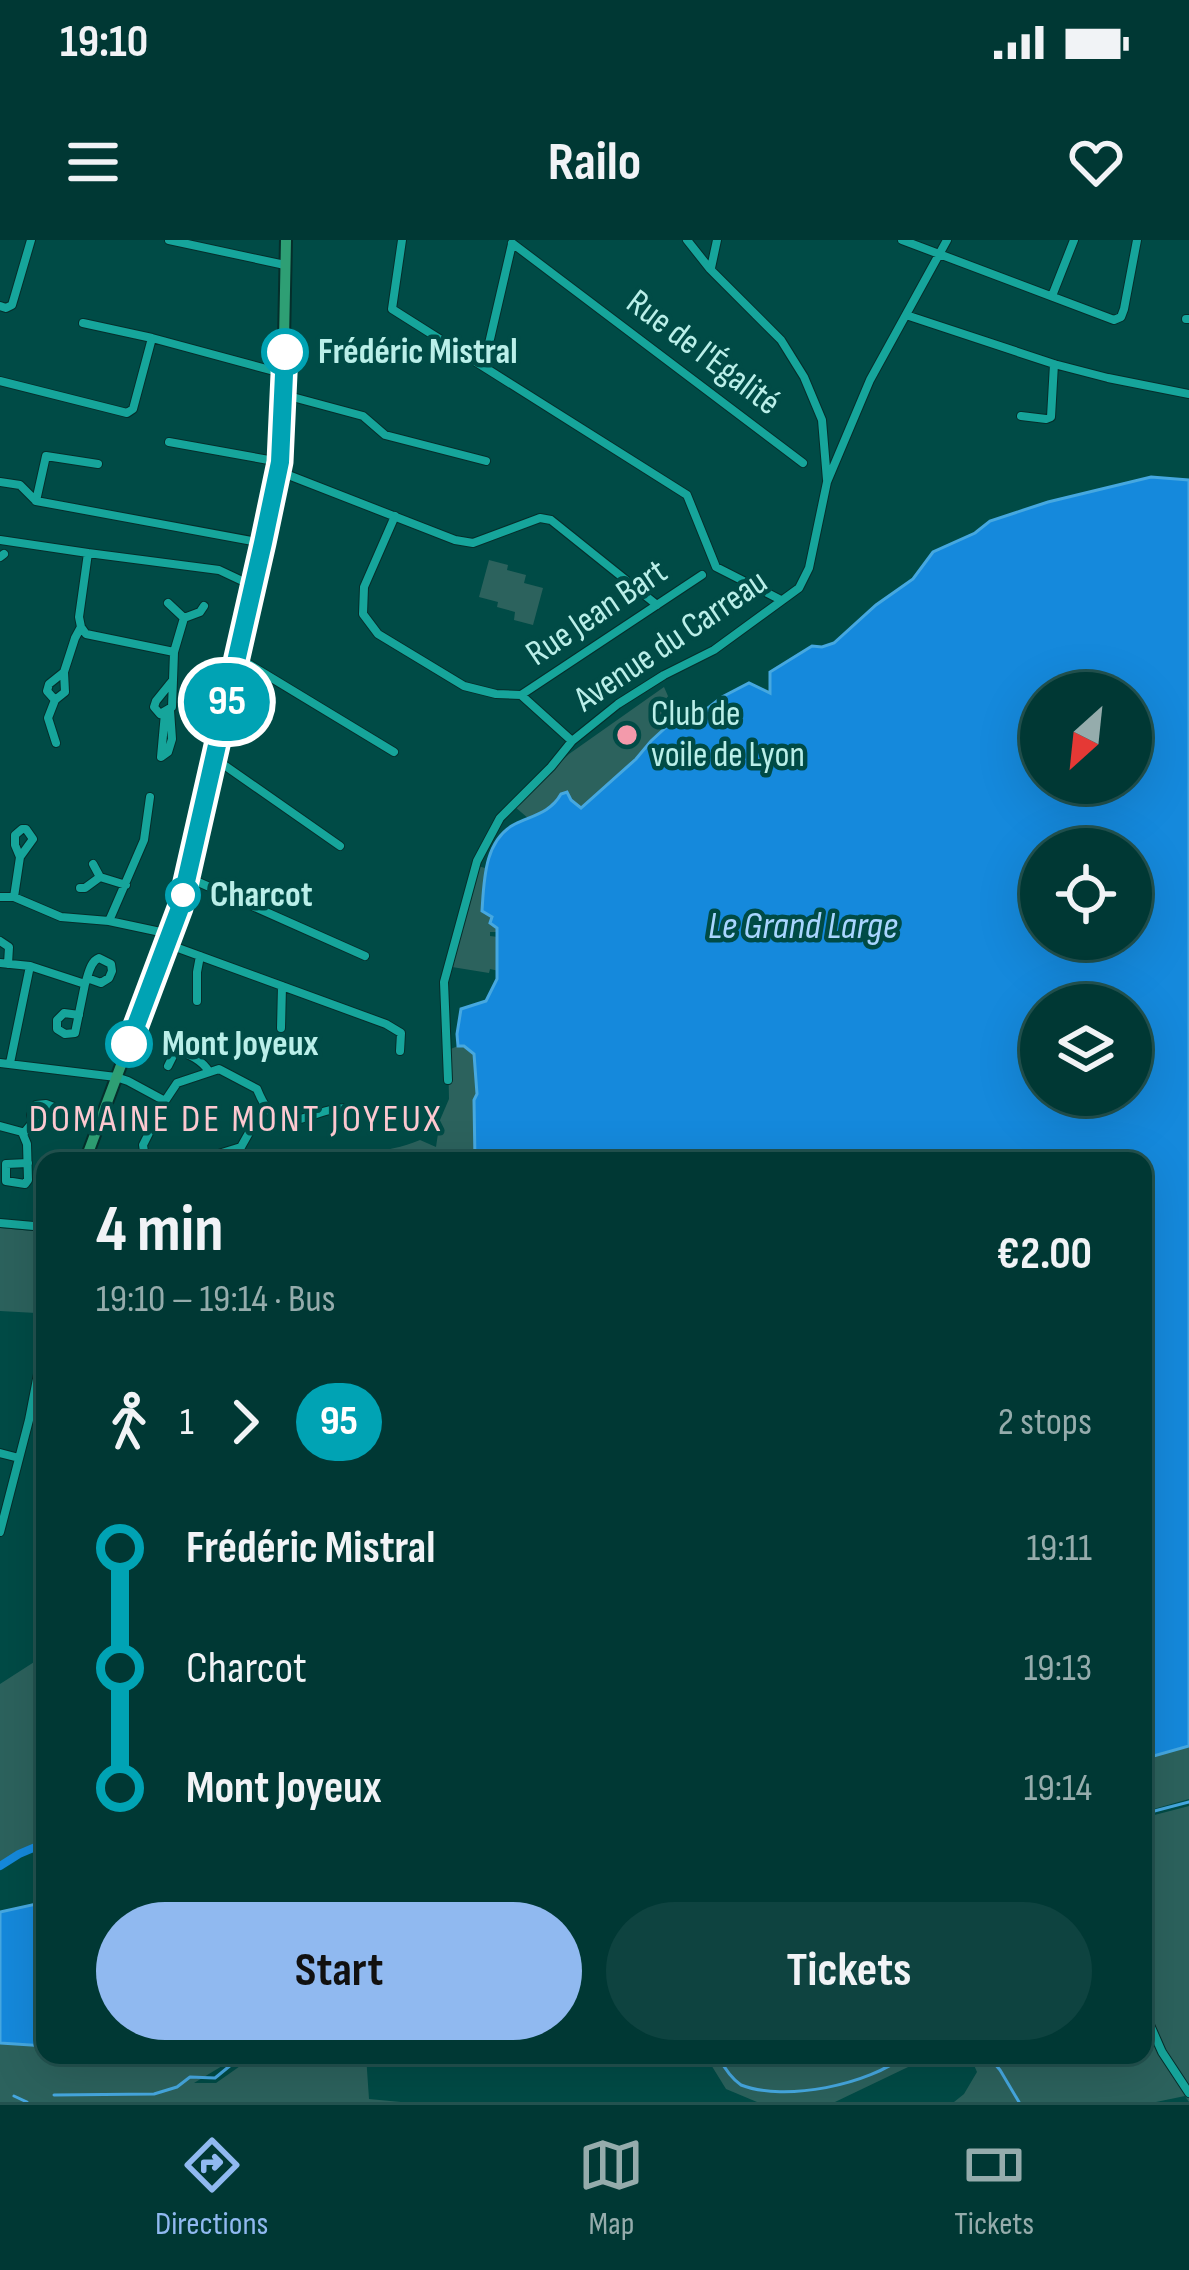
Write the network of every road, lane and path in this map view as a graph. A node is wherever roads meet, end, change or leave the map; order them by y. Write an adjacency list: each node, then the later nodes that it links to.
1 (31, 240): 16 (street)
2 (169, 240): 13 (street)
3 (286, 240): 13 (street)
4 (402, 240): 21 (street)
5 (687, 240): 14 (street)
6 (717, 240): 14 (street)
7 (902, 240): 12 (street)
8 (947, 240): 12 (street, Avenue du Carreau)
9 (1074, 240): 15 (street)
10 (1137, 240): 15 (street)
11 (512, 242): 21 (street); 29 (street, Rue de l'Égalité)
12 (939, 255): 15 (street); 17 (street, Avenue du Carreau)
13 (285, 265): 22 (street)
14 (710, 269): 33 (street)
15 (1052, 296)
16 (0, 306)
17 (906, 315): 20 (street); 33 (street, Avenue du Carreau)
18 (83, 323): 19 (street)
19 (152, 338): 22 (street); 23 (street)
20 (1054, 364): 24 (street); 26 (street)
21 (484, 365): 41 (street)
22 (285, 374): 25 (street)
23 (0, 381)
24 (1189, 394)
25 (285, 395): 28 (street); 31 (street)
26 (1021, 416)
27 (170, 442): 31 (street)
28 (485, 461)
29 (803, 463)
30 (98, 464): 34 (street)
31 (279, 466): 35 (street); 37 (street)
32 (0, 482): 34 (street)
33 (827, 482): 41 (street, Avenue du Carreau)
34 (36, 501): 37 (street)
35 (395, 516): 43 (street); 51 (street)
36 (0, 540): 38 (street)
37 (263, 543): 40 (street)
38 (88, 553): 40 (street); 46 (street)
39 (702, 575): 43 (street, Rue Jean Bart)
40 (253, 586): 48 (street)
41 (782, 601): 54 (street, Avenue du Carreau)
42 (168, 603): 45 (street)
43 (657, 604): 51 (street, Rue Jean Bart)
44 (204, 606): 45 (street)
45 (184, 618): 47 (street)
46 (81, 627): 47 (street); 49 (street)
47 (174, 652): 50 (street)
48 (237, 657): 56 (street); 57 (street)
49 (64, 672): 52 (street); 52 (street)
50 (172, 680): 53 (street); 53 (street)
51 (521, 695): 54 (street)
52 (55, 700): 55 (street)
53 (168, 711): 53 (street)
54 (572, 742): 84 (street, Avenue du Carreau)
55 (56, 743)
56 (394, 752)
57 (214, 758): 59 (street); 63 (street)
58 (150, 797): 64 (street)
59 (340, 846)
60 (20, 857): 66 (street)
61 (93, 864): 62 (street)
62 (100, 878): 64 (street); 65 (street)
63 (187, 878): 69 (street); 72 (street)
64 (126, 886): 68 (street)
65 (80, 888)
66 (14, 896): 67 (street); 68 (street)
67 (0, 897)
68 (109, 921): 69 (street)
69 (168, 939): 71 (street); 83 (street)
70 (0, 941): 73 (street)
71 (200, 956): 75 (street); 76 (street)
72 (365, 956)
73 (4, 963): 74 (street)
74 (30, 966): 77 (street); 80 (street)
75 (282, 986): 78 (street); 79 (street)
76 (197, 1000)
77 (79, 1015)
78 (281, 1028)
79 (400, 1052)
80 (5, 1063): 83 (street)
81 (168, 1066): 82 (street)
82 (209, 1072): 85 (street); 86 (street)
83 (116, 1077): 85 (street); 91 (street)
84 (448, 1080)
85 (165, 1101): 92 (street)
86 (264, 1106): 87 (street); 93 (street)
87 (358, 1110)
88 (33, 1122): 90 (street)
89 (0, 1126): 90 (street)
90 (23, 1134): 94 (street)
91 (88, 1152)
92 (145, 1152)
93 (225, 1152)
94 (28, 1163)
95 (0, 1223): 96 (street)
96 (36, 1225)
97 (36, 1380): 99 (street)
98 (0, 1453): 99 (street)
99 (19, 1458): 100 (street)
100 (0, 1532)
101 (1152, 2029): 102 (street)
102 (1189, 2093)

